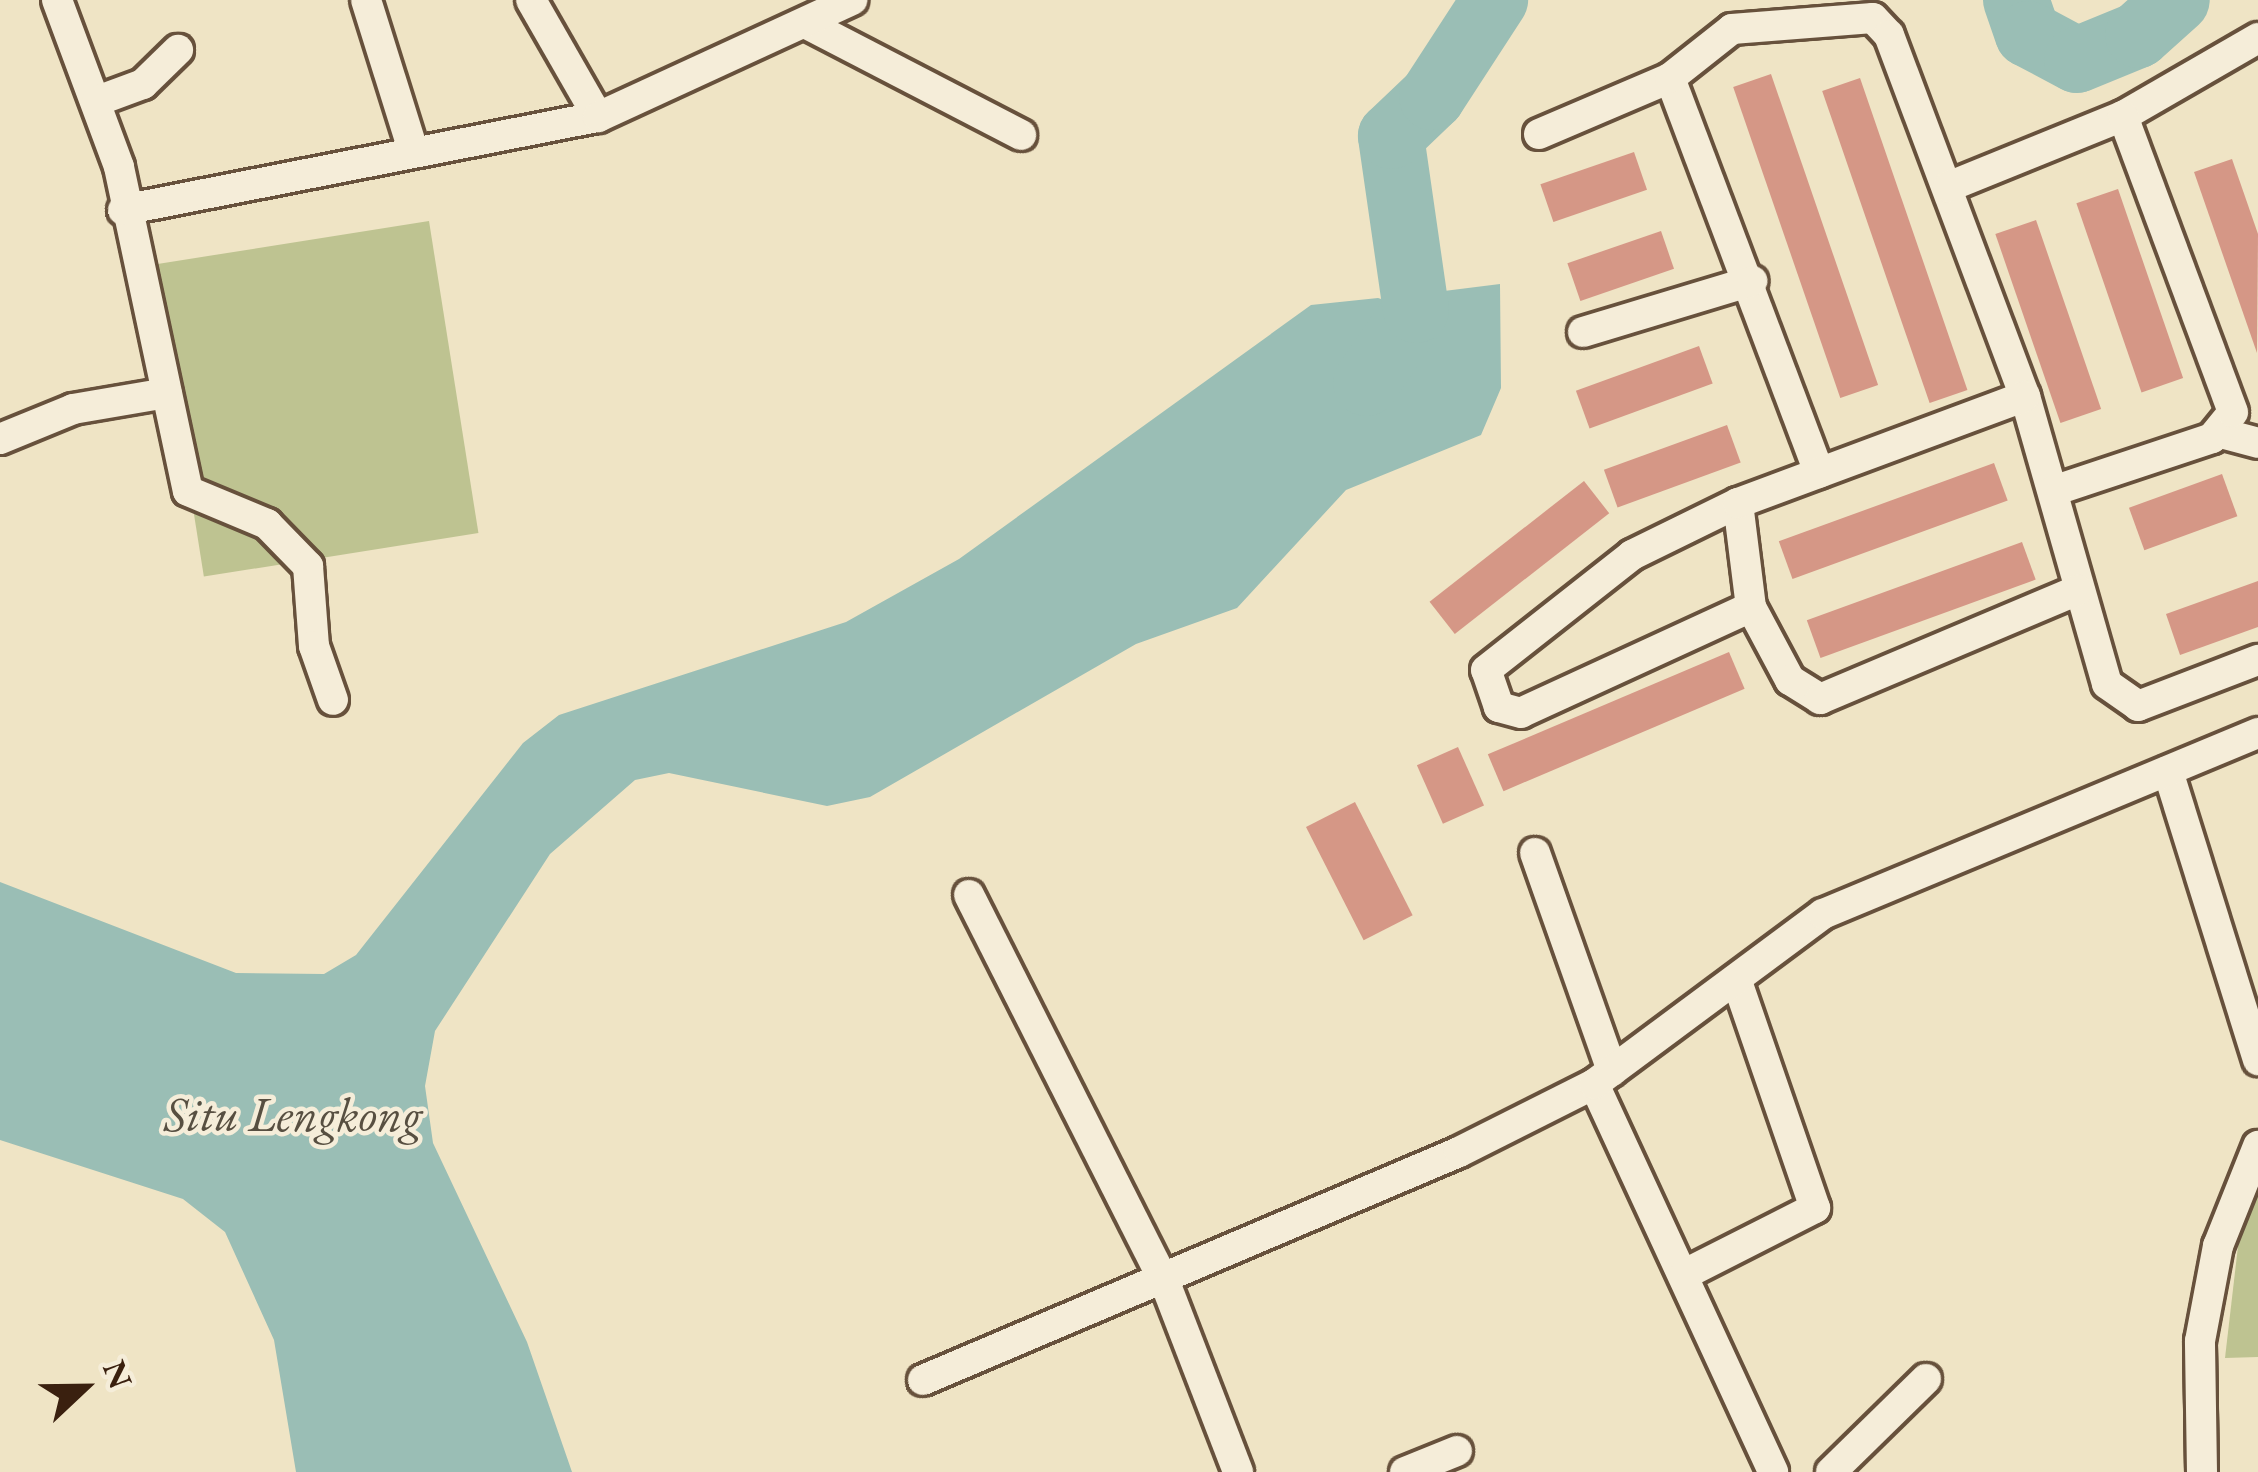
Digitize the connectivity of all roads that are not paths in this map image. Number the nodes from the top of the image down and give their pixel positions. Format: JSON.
{"nodes":[{"id":1,"x":57,"y":0,"type":"edge"},
{"id":2,"x":365,"y":0,"type":"edge"},
{"id":3,"x":531,"y":0,"type":"edge"},
{"id":4,"x":852,"y":0,"type":"edge"},
{"id":5,"x":809,"y":25,"type":"junction"},
{"id":6,"x":2258,"y":38,"type":"edge"},
{"id":7,"x":178,"y":50,"type":"dead end"},
{"id":8,"x":1670,"y":78,"type":"junction"},
{"id":9,"x":97,"y":101,"type":"junction"},
{"id":10,"x":2122,"y":116,"type":"junction"},
{"id":11,"x":598,"y":117,"type":"junction"},
{"id":12,"x":1539,"y":134,"type":"dead end"},
{"id":13,"x":1021,"y":135,"type":"dead end"},
{"id":14,"x":412,"y":147,"type":"junction"},
{"id":15,"x":1948,"y":187,"type":"junction"},
{"id":16,"x":123,"y":209,"type":"junction"},
{"id":17,"x":1751,"y":280,"type":"junction"},
{"id":18,"x":1583,"y":332,"type":"dead end"},
{"id":19,"x":166,"y":393,"type":"junction"},
{"id":20,"x":2025,"y":396,"type":"junction"},
{"id":21,"x":2222,"y":433,"type":"junction"},
{"id":22,"x":0,"y":439,"type":"edge"},
{"id":23,"x":2258,"y":443,"type":"edge"},
{"id":24,"x":1819,"y":473,"type":"junction"},
{"id":25,"x":2053,"y":490,"type":"junction"},
{"id":26,"x":1738,"y":503,"type":"junction"},
{"id":27,"x":2078,"y":590,"type":"junction"},
{"id":28,"x":1751,"y":607,"type":"junction"},
{"id":29,"x":2258,"y":660,"type":"edge"},
{"id":30,"x":334,"y":700,"type":"dead end"},
{"id":31,"x":2258,"y":733,"type":"edge"},
{"id":32,"x":2168,"y":771,"type":"junction"},
{"id":33,"x":1535,"y":853,"type":"dead end"},
{"id":34,"x":969,"y":895,"type":"dead end"},
{"id":35,"x":1736,"y":979,"type":"junction"},
{"id":36,"x":2258,"y":1060,"type":"edge"},
{"id":37,"x":1603,"y":1077,"type":"junction"},
{"id":38,"x":2258,"y":1146,"type":"edge"},
{"id":39,"x":1684,"y":1274,"type":"junction"},
{"id":40,"x":1166,"y":1286,"type":"junction"},
{"id":41,"x":1926,"y":1379,"type":"dead end"},
{"id":42,"x":923,"y":1380,"type":"dead end"},
{"id":43,"x":1456,"y":1451,"type":"dead end"},
{"id":44,"x":1226,"y":1466,"type":"edge"},
{"id":45,"x":1405,"y":1472,"type":"edge"},
{"id":46,"x":1773,"y":1472,"type":"edge"},
{"id":47,"x":1831,"y":1472,"type":"edge"},
{"id":48,"x":2201,"y":1472,"type":"edge"}],
"edges":[{"from":1,"to":9,"type":"street"},
{"from":2,"to":14,"type":"street"},
{"from":3,"to":11,"type":"street"},
{"from":4,"to":5,"type":"street"},
{"from":5,"to":11,"type":"street"},
{"from":5,"to":13,"type":"street"},
{"from":6,"to":10,"type":"street"},
{"from":7,"to":9,"type":"street"},
{"from":8,"to":12,"type":"street"},
{"from":8,"to":15,"type":"street"},
{"from":8,"to":17,"type":"street"},
{"from":9,"to":16,"type":"street"},
{"from":10,"to":15,"type":"street"},
{"from":10,"to":21,"type":"street"},
{"from":11,"to":14,"type":"street"},
{"from":14,"to":16,"type":"street"},
{"from":15,"to":20,"type":"street"},
{"from":16,"to":19,"type":"street"},
{"from":17,"to":18,"type":"street"},
{"from":17,"to":24,"type":"street"},
{"from":19,"to":22,"type":"street"},
{"from":19,"to":30,"type":"street"},
{"from":20,"to":24,"type":"street"},
{"from":20,"to":25,"type":"street"},
{"from":21,"to":23,"type":"street"},
{"from":21,"to":25,"type":"street"},
{"from":24,"to":26,"type":"street"},
{"from":25,"to":27,"type":"street"},
{"from":26,"to":28,"type":"street"},
{"from":26,"to":28,"type":"street"},
{"from":27,"to":28,"type":"street"},
{"from":27,"to":29,"type":"street"},
{"from":31,"to":32,"type":"street"},
{"from":32,"to":35,"type":"street"},
{"from":32,"to":36,"type":"street"},
{"from":33,"to":37,"type":"street"},
{"from":34,"to":40,"type":"street"},
{"from":35,"to":37,"type":"street"},
{"from":35,"to":39,"type":"street"},
{"from":37,"to":39,"type":"street"},
{"from":37,"to":40,"type":"street"},
{"from":38,"to":48,"type":"street"},
{"from":39,"to":46,"type":"street"},
{"from":40,"to":42,"type":"street"},
{"from":40,"to":44,"type":"street"},
{"from":41,"to":47,"type":"street"},
{"from":43,"to":45,"type":"street"}]}
